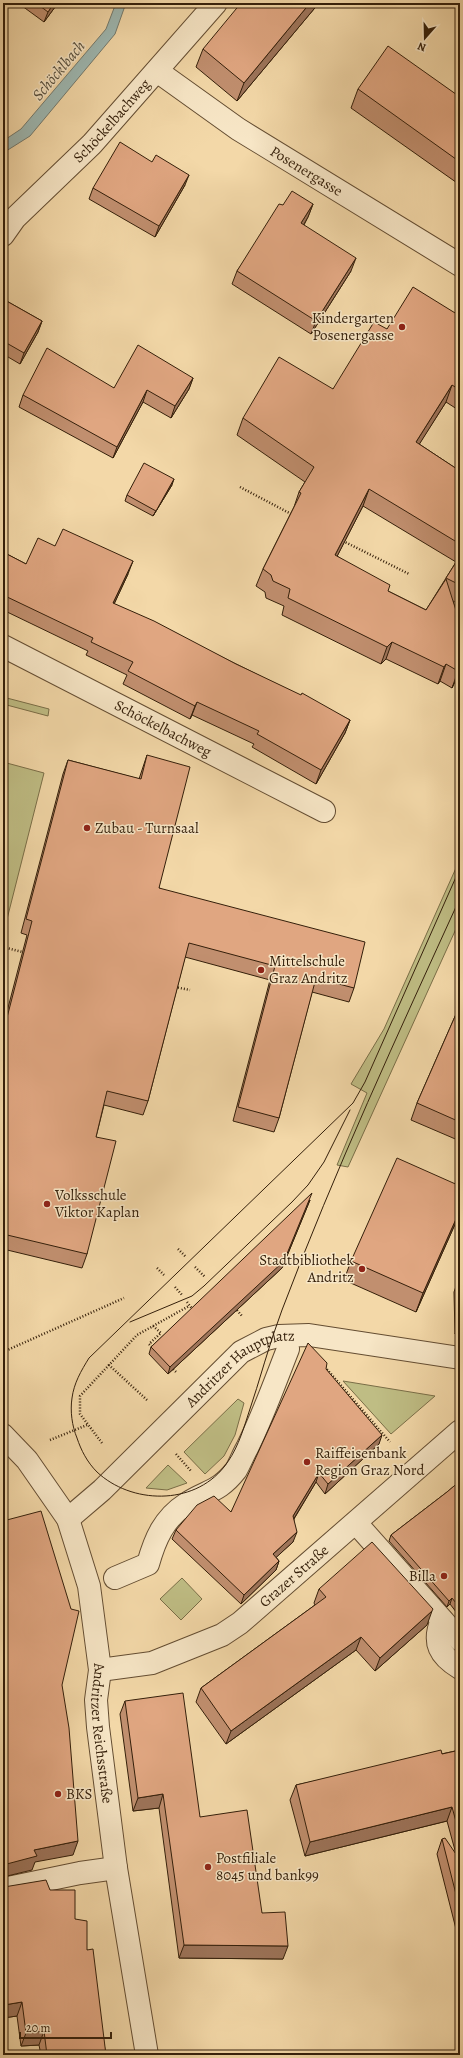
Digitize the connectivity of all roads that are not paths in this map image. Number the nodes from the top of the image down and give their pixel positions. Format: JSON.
{"nodes":[{"id":1,"x":216,"y":3,"type":"edge"},
{"id":2,"x":157,"y":71,"type":"junction"},
{"id":3,"x":3,"y":235,"type":"edge"},
{"id":4,"x":460,"y":265,"type":"edge"},
{"id":5,"x":3,"y":646,"type":"edge"},
{"id":6,"x":324,"y":811,"type":"dead end"},
{"id":7,"x":284,"y":1348,"type":"junction"},
{"id":8,"x":460,"y":1358,"type":"edge"},
{"id":9,"x":460,"y":1431,"type":"edge"},
{"id":10,"x":3,"y":1436,"type":"edge"},
{"id":11,"x":68,"y":1519,"type":"junction"},
{"id":12,"x":356,"y":1523,"type":"junction"},
{"id":13,"x":115,"y":1578,"type":"dead end"},
{"id":14,"x":442,"y":1620,"type":"junction"},
{"id":15,"x":460,"y":1640,"type":"edge"},
{"id":16,"x":460,"y":1668,"type":"edge"},
{"id":17,"x":100,"y":1670,"type":"junction"},
{"id":18,"x":116,"y":1868,"type":"junction"},
{"id":19,"x":3,"y":1889,"type":"edge"},
{"id":20,"x":147,"y":2055,"type":"edge"}],
"edges":[{"from":1,"to":2,"type":"street","name":"Schöckelbachweg"},
{"from":2,"to":3,"type":"street","name":"Schöckelbachweg"},
{"from":2,"to":4,"type":"street","name":"Posenergasse"},
{"from":5,"to":6,"type":"street","name":"Schöckelbachweg"},
{"from":7,"to":8,"type":"street","name":"Andritzer Hauptplatz"},
{"from":7,"to":11,"type":"street","name":"Andritzer Hauptplatz"},
{"from":7,"to":13,"type":"street","name":"Andritzer Hauptplatz"},
{"from":9,"to":12,"type":"street","name":"Grazer Straße"},
{"from":10,"to":11,"type":"street","name":"Andritzer Reichsstraße"},
{"from":11,"to":17,"type":"street","name":"Andritzer Reichsstraße"},
{"from":12,"to":14,"type":"street"},
{"from":12,"to":17,"type":"street","name":"Grazer Straße"},
{"from":14,"to":15,"type":"street"},
{"from":14,"to":16,"type":"street"},
{"from":17,"to":18,"type":"street","name":"Andritzer Reichsstraße"},
{"from":18,"to":19,"type":"street"},
{"from":18,"to":20,"type":"street","name":"Andritzer Reichsstraße"}]}
